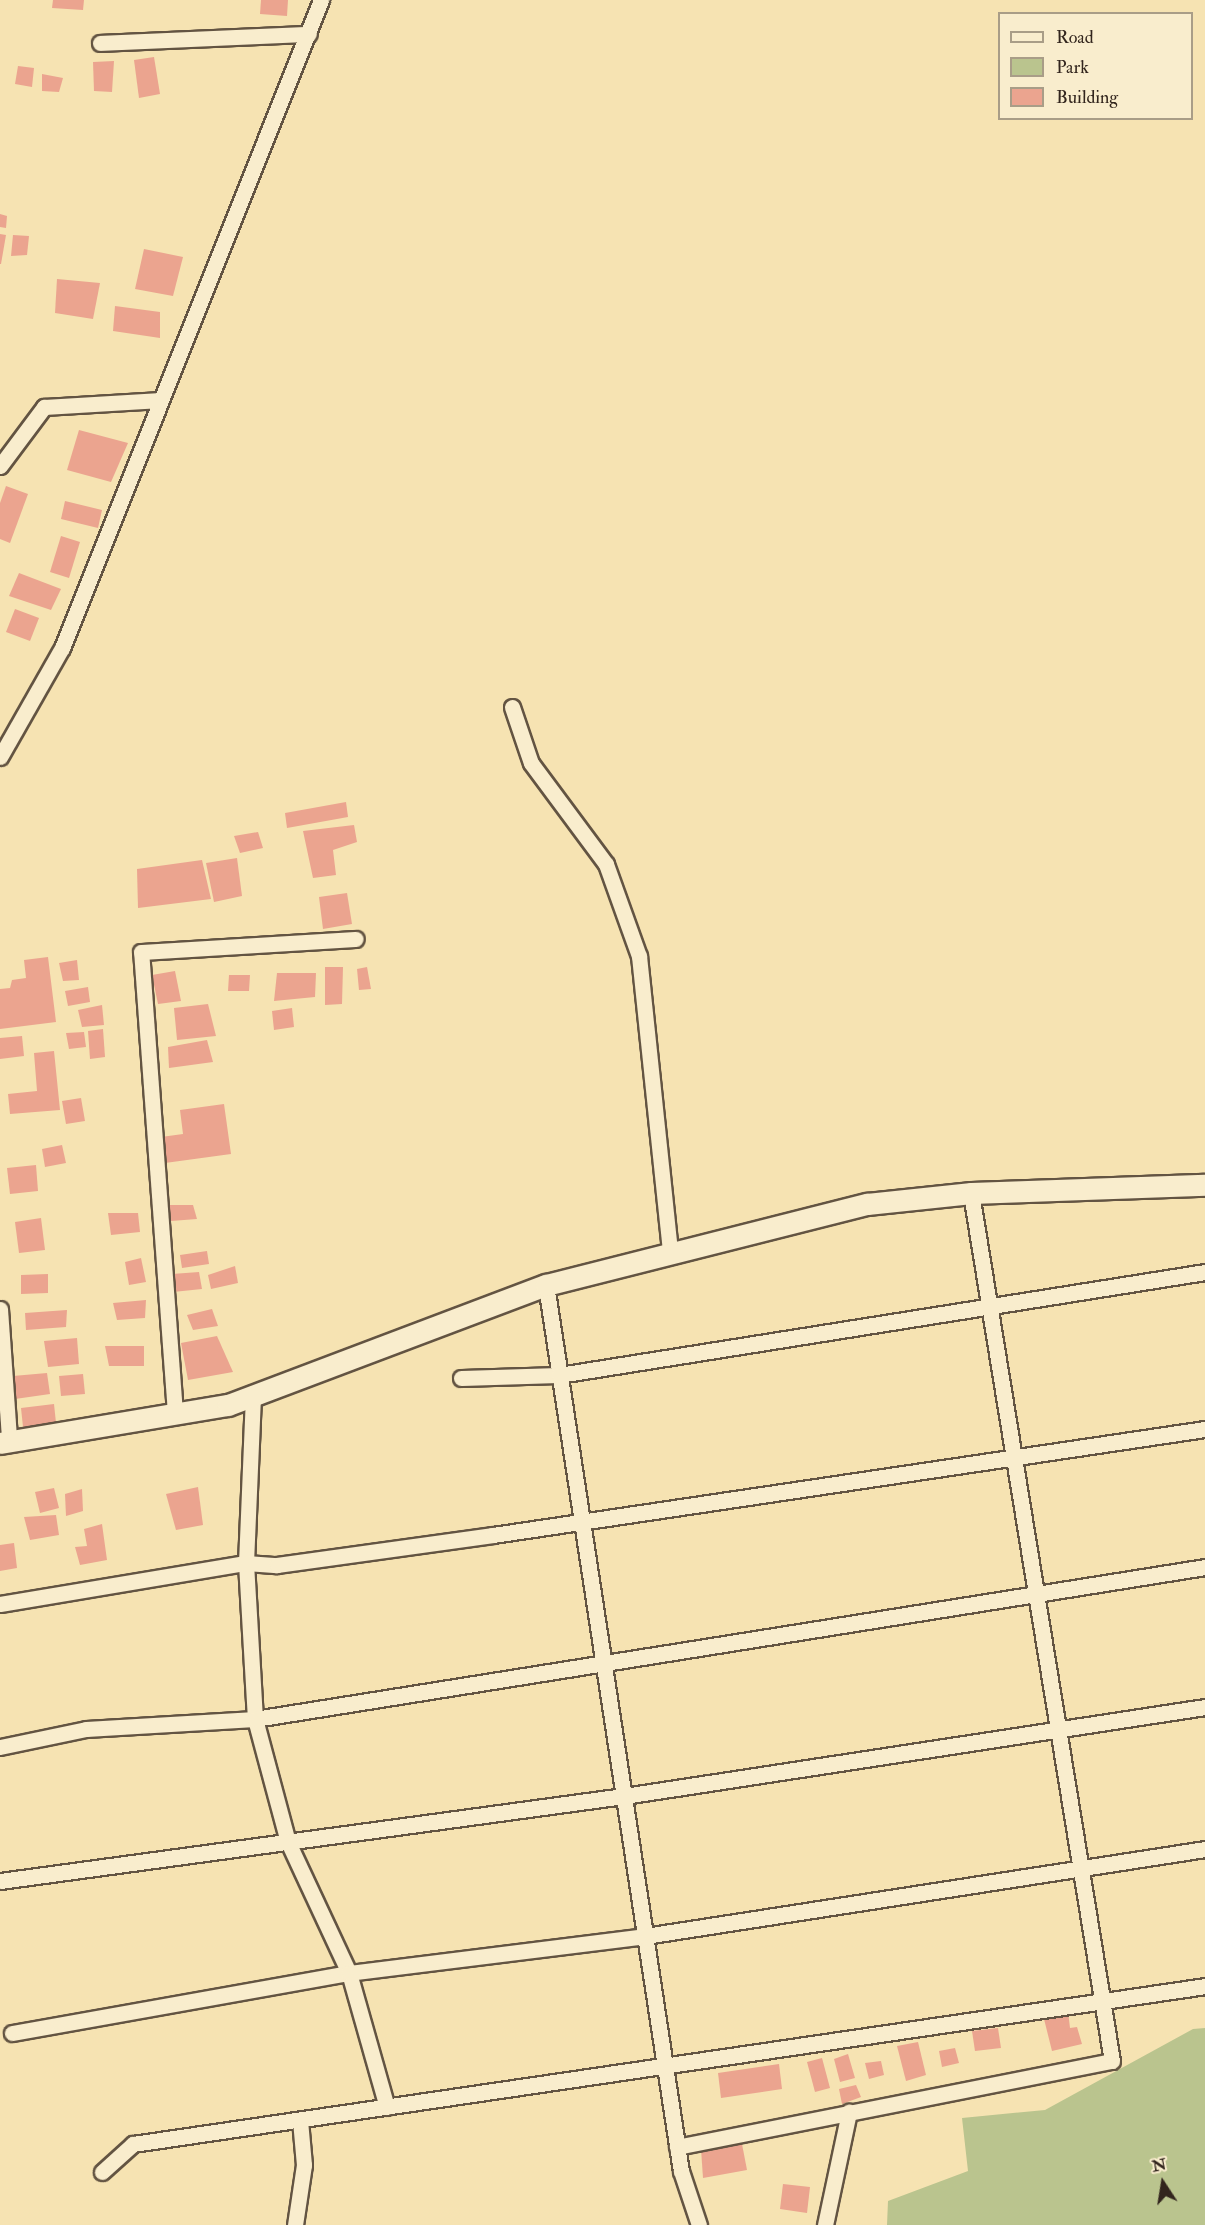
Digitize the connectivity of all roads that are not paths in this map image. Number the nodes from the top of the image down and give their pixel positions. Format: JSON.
{"nodes":[{"id":1,"x":321,"y":0,"type":"edge"},
{"id":2,"x":309,"y":34,"type":"junction"},
{"id":3,"x":100,"y":43,"type":"dead end"},
{"id":4,"x":161,"y":400,"type":"junction"},
{"id":5,"x":0,"y":466,"type":"edge"},
{"id":6,"x":512,"y":707,"type":"dead end"},
{"id":7,"x":0,"y":757,"type":"edge"},
{"id":8,"x":356,"y":939,"type":"dead end"},
{"id":9,"x":1205,"y":1185,"type":"edge"},
{"id":10,"x":971,"y":1193,"type":"junction"},
{"id":11,"x":670,"y":1253,"type":"junction"},
{"id":12,"x":1205,"y":1272,"type":"edge"},
{"id":13,"x":546,"y":1285,"type":"junction"},
{"id":14,"x":989,"y":1304,"type":"junction"},
{"id":15,"x":0,"y":1309,"type":"edge"},
{"id":16,"x":559,"y":1375,"type":"junction"},
{"id":17,"x":461,"y":1378,"type":"dead end"},
{"id":18,"x":253,"y":1396,"type":"junction"},
{"id":19,"x":175,"y":1413,"type":"junction"},
{"id":20,"x":1205,"y":1428,"type":"edge"},
{"id":21,"x":5,"y":1441,"type":"edge"},
{"id":22,"x":1014,"y":1458,"type":"junction"},
{"id":23,"x":581,"y":1518,"type":"junction"},
{"id":24,"x":246,"y":1563,"type":"junction"},
{"id":25,"x":1205,"y":1567,"type":"edge"},
{"id":26,"x":1036,"y":1593,"type":"junction"},
{"id":27,"x":0,"y":1604,"type":"edge"},
{"id":28,"x":603,"y":1662,"type":"junction"},
{"id":29,"x":1205,"y":1707,"type":"edge"},
{"id":30,"x":255,"y":1719,"type":"junction"},
{"id":31,"x":1058,"y":1729,"type":"junction"},
{"id":32,"x":0,"y":1747,"type":"edge"},
{"id":33,"x":624,"y":1796,"type":"junction"},
{"id":34,"x":288,"y":1842,"type":"junction"},
{"id":35,"x":1205,"y":1849,"type":"edge"},
{"id":36,"x":1080,"y":1866,"type":"junction"},
{"id":37,"x":0,"y":1881,"type":"edge"},
{"id":38,"x":645,"y":1936,"type":"junction"},
{"id":39,"x":349,"y":1973,"type":"junction"},
{"id":40,"x":1205,"y":1986,"type":"edge"},
{"id":41,"x":1101,"y":1999,"type":"junction"},
{"id":42,"x":12,"y":2033,"type":"dead end"},
{"id":43,"x":665,"y":2067,"type":"junction"},
{"id":44,"x":387,"y":2108,"type":"junction"},
{"id":45,"x":849,"y":2112,"type":"junction"},
{"id":46,"x":300,"y":2120,"type":"junction"},
{"id":47,"x":677,"y":2146,"type":"junction"},
{"id":48,"x":102,"y":2172,"type":"dead end"},
{"id":49,"x":295,"y":2225,"type":"edge"},
{"id":50,"x":699,"y":2225,"type":"edge"},
{"id":51,"x":825,"y":2225,"type":"edge"}],
"edges":[{"from":1,"to":2,"type":"street"},
{"from":2,"to":3,"type":"street"},
{"from":2,"to":4,"type":"street"},
{"from":4,"to":5,"type":"street"},
{"from":4,"to":7,"type":"street"},
{"from":6,"to":11,"type":"street"},
{"from":8,"to":19,"type":"street"},
{"from":9,"to":10,"type":"street"},
{"from":10,"to":11,"type":"street"},
{"from":10,"to":14,"type":"street"},
{"from":11,"to":13,"type":"street"},
{"from":12,"to":14,"type":"street"},
{"from":13,"to":16,"type":"street"},
{"from":13,"to":18,"type":"street"},
{"from":14,"to":16,"type":"street"},
{"from":14,"to":22,"type":"street"},
{"from":15,"to":21,"type":"street"},
{"from":16,"to":17,"type":"street"},
{"from":16,"to":23,"type":"street"},
{"from":18,"to":19,"type":"street"},
{"from":18,"to":24,"type":"street"},
{"from":19,"to":21,"type":"street"},
{"from":20,"to":22,"type":"street"},
{"from":22,"to":23,"type":"street"},
{"from":22,"to":26,"type":"street"},
{"from":23,"to":24,"type":"street"},
{"from":23,"to":28,"type":"street"},
{"from":24,"to":27,"type":"street"},
{"from":24,"to":30,"type":"street"},
{"from":25,"to":26,"type":"street"},
{"from":26,"to":28,"type":"street"},
{"from":26,"to":31,"type":"street"},
{"from":28,"to":30,"type":"street"},
{"from":28,"to":33,"type":"street"},
{"from":29,"to":31,"type":"street"},
{"from":30,"to":32,"type":"street"},
{"from":30,"to":34,"type":"street"},
{"from":31,"to":33,"type":"street"},
{"from":31,"to":36,"type":"street"},
{"from":33,"to":34,"type":"street"},
{"from":33,"to":38,"type":"street"},
{"from":34,"to":37,"type":"street"},
{"from":34,"to":39,"type":"street"},
{"from":35,"to":36,"type":"street"},
{"from":36,"to":38,"type":"street"},
{"from":36,"to":41,"type":"street"},
{"from":38,"to":39,"type":"street"},
{"from":38,"to":43,"type":"street"},
{"from":39,"to":42,"type":"street"},
{"from":39,"to":44,"type":"street"},
{"from":40,"to":41,"type":"street"},
{"from":41,"to":43,"type":"street"},
{"from":41,"to":45,"type":"street"},
{"from":43,"to":44,"type":"street"},
{"from":43,"to":47,"type":"street"},
{"from":44,"to":46,"type":"street"},
{"from":45,"to":47,"type":"street"},
{"from":45,"to":51,"type":"street"},
{"from":46,"to":48,"type":"street"},
{"from":46,"to":49,"type":"street"},
{"from":47,"to":50,"type":"street"}]}
